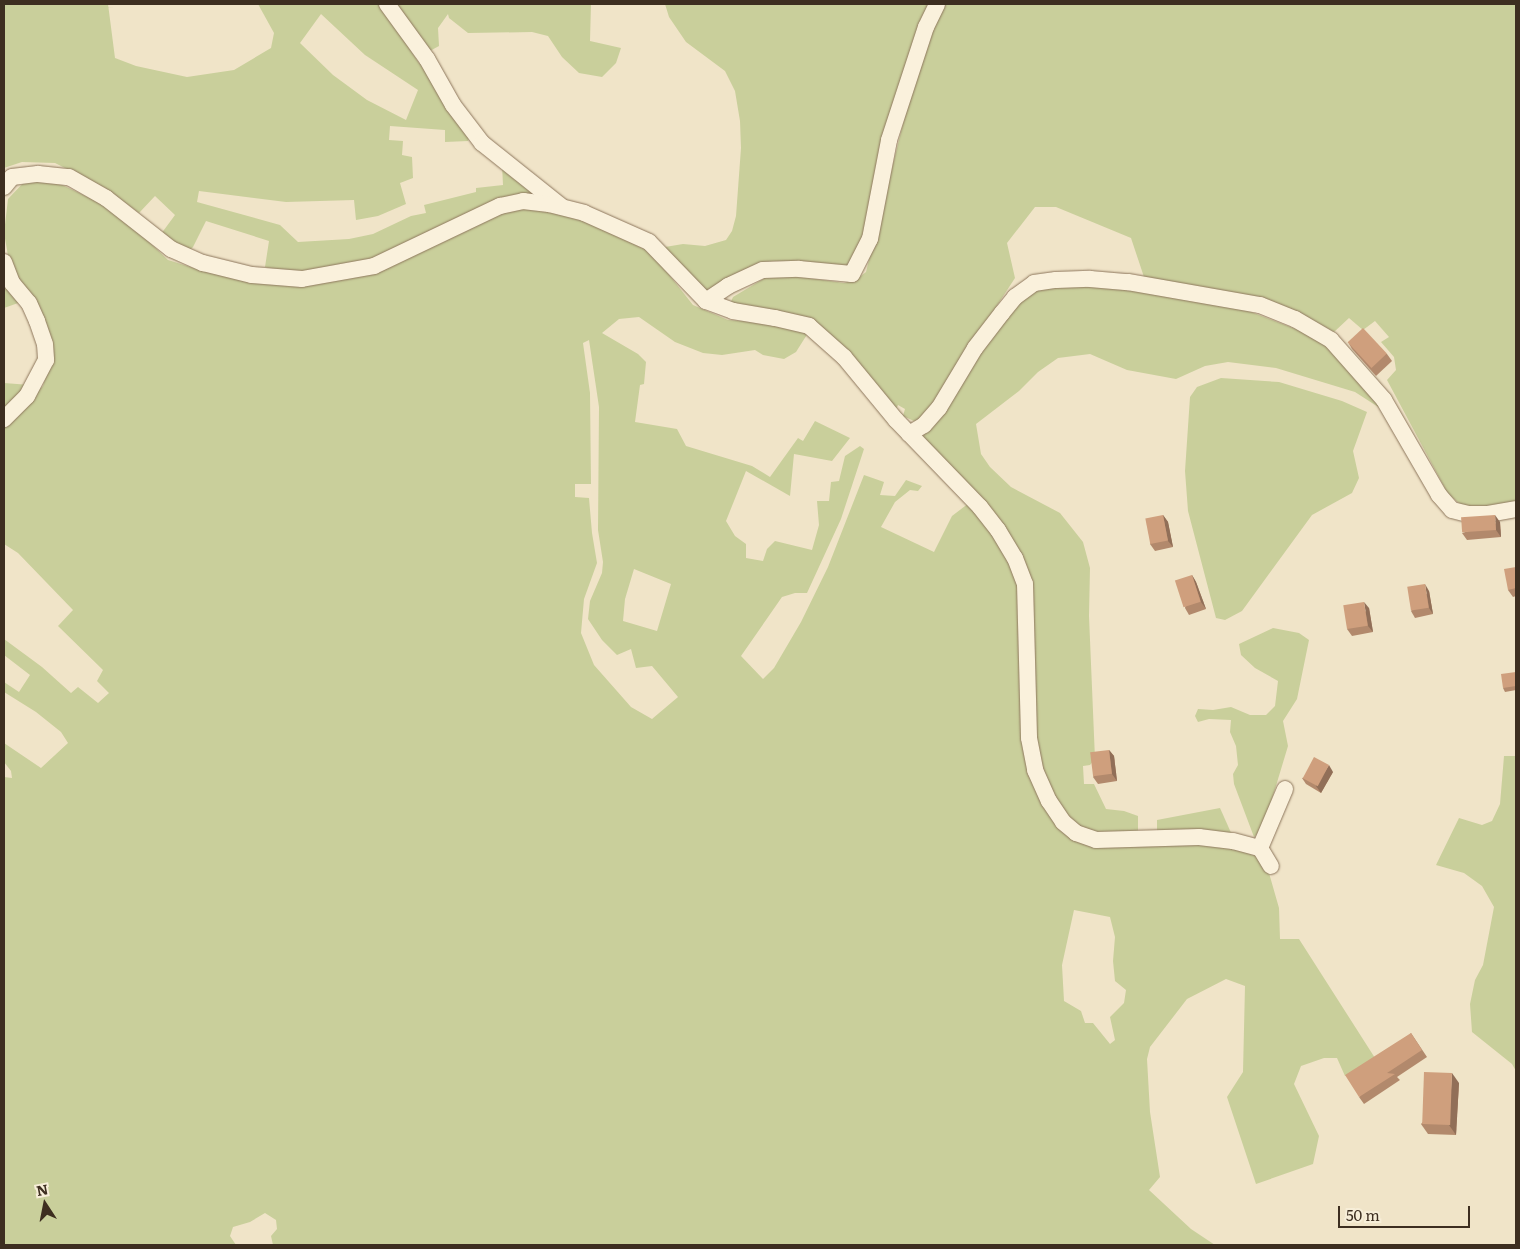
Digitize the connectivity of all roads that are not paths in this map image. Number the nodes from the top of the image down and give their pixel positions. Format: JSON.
{"nodes":[{"id":1,"x":387,"y":4,"type":"edge"},
{"id":2,"x":937,"y":4,"type":"edge"},
{"id":3,"x":4,"y":188,"type":"edge"},
{"id":4,"x":565,"y":208,"type":"junction"},
{"id":5,"x":4,"y":262,"type":"edge"},
{"id":6,"x":706,"y":301,"type":"junction"},
{"id":7,"x":4,"y":419,"type":"edge"},
{"id":8,"x":910,"y":434,"type":"junction"},
{"id":9,"x":1516,"y":509,"type":"edge"},
{"id":10,"x":1285,"y":789,"type":"dead end"},
{"id":11,"x":1260,"y":848,"type":"junction"},
{"id":12,"x":1271,"y":866,"type":"dead end"}],
"edges":[{"from":1,"to":4,"type":"street"},
{"from":2,"to":6,"type":"street"},
{"from":3,"to":4,"type":"street"},
{"from":4,"to":6,"type":"street"},
{"from":5,"to":7,"type":"street"},
{"from":6,"to":8,"type":"street"},
{"from":8,"to":9,"type":"street"},
{"from":8,"to":11,"type":"street"},
{"from":10,"to":11,"type":"street"},
{"from":11,"to":12,"type":"street"}]}
